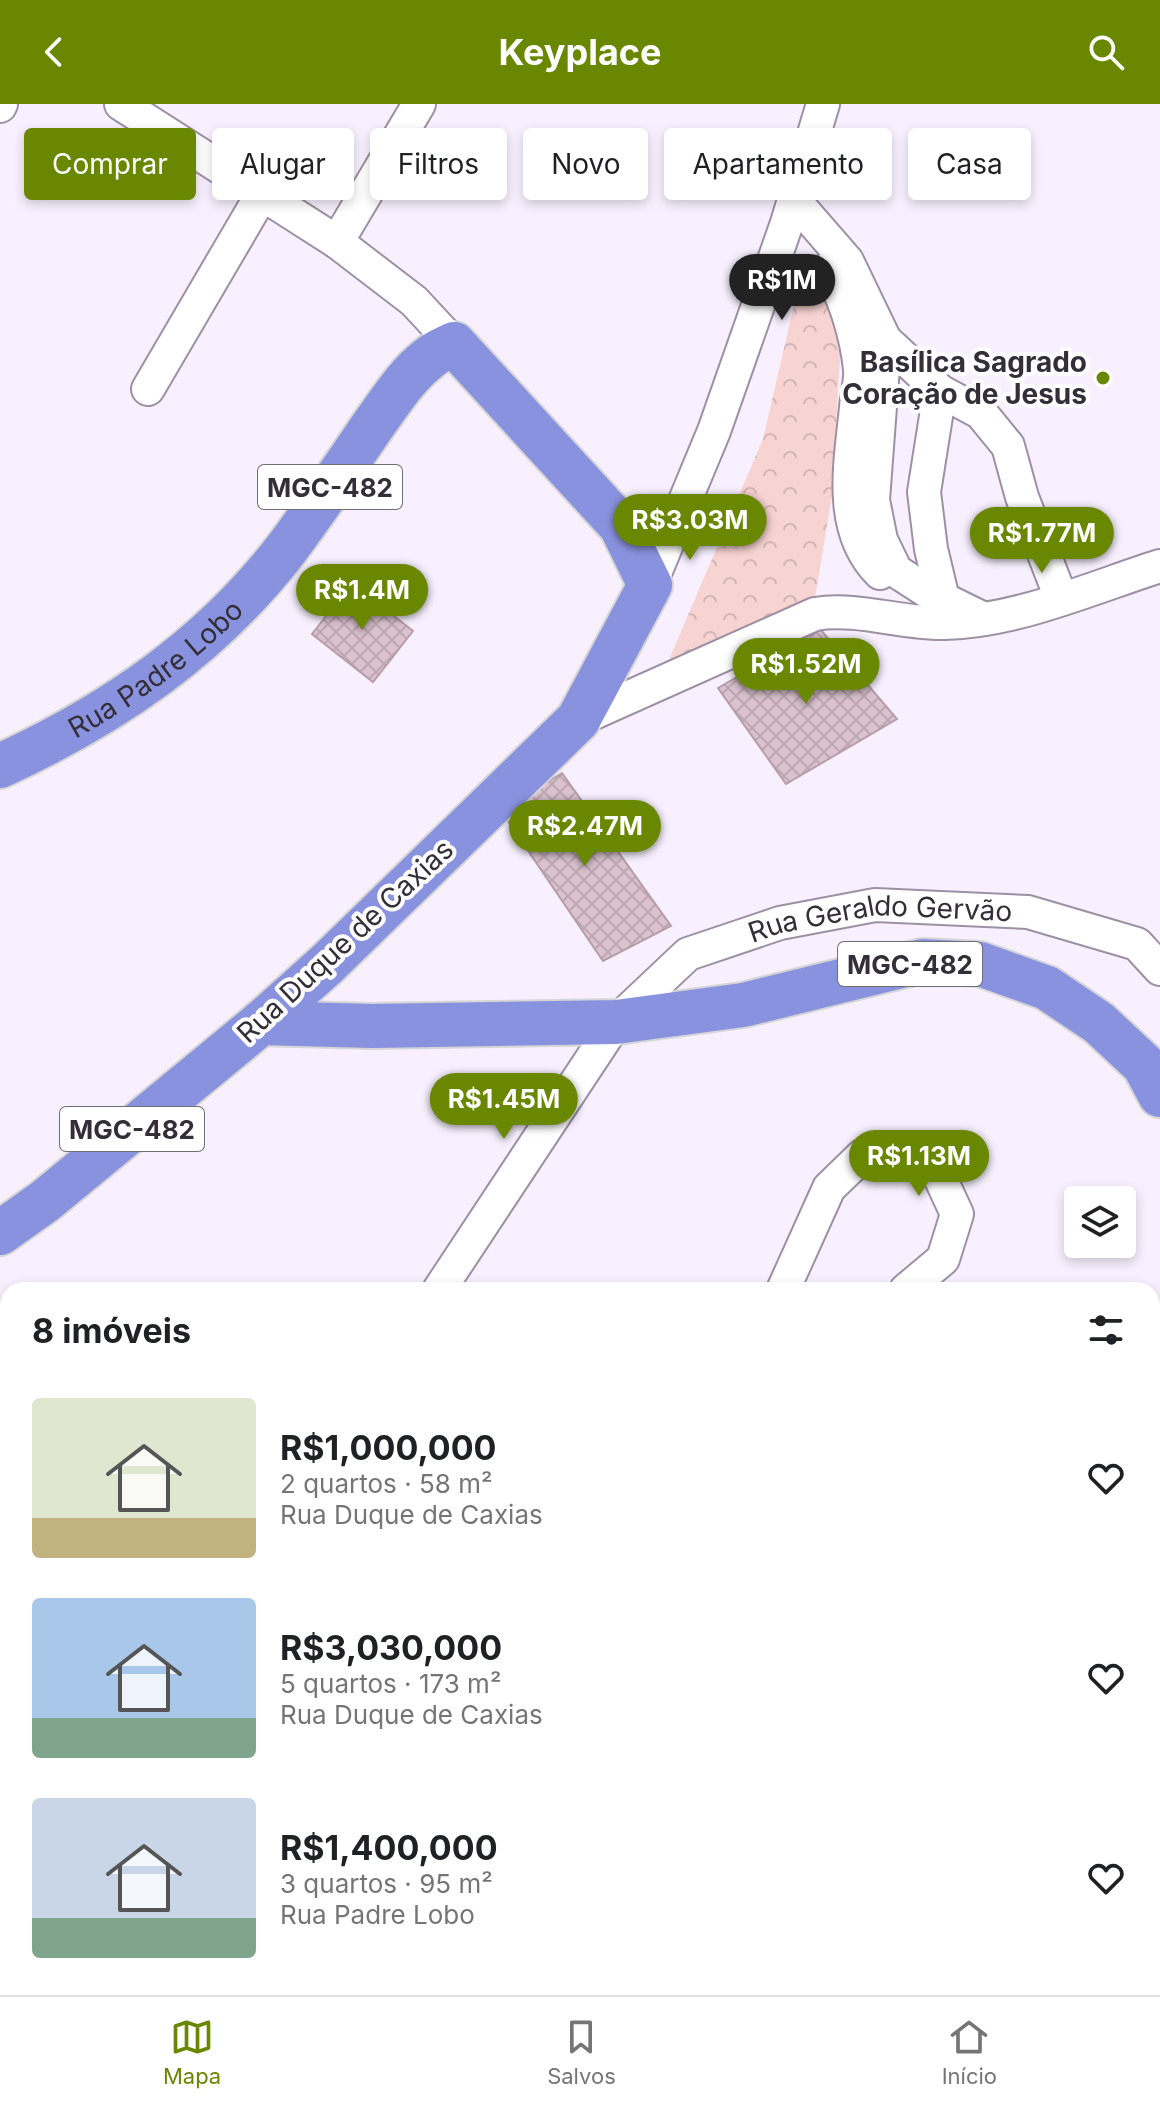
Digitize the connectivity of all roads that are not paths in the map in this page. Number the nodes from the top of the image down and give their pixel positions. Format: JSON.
{"nodes":[{"id":1,"x":121,"y":104,"type":"edge"},
{"id":2,"x":419,"y":104,"type":"edge"},
{"id":3,"x":823,"y":104,"type":"edge"},
{"id":4,"x":212,"y":164,"type":"edge"},
{"id":5,"x":259,"y":200,"type":"edge"},
{"id":6,"x":268,"y":200,"type":"edge"},
{"id":7,"x":790,"y":212,"type":"junction"},
{"id":8,"x":337,"y":242,"type":"junction"},
{"id":9,"x":885,"y":340,"type":"junction"},
{"id":10,"x":454,"y":344,"type":"junction"},
{"id":11,"x":148,"y":389,"type":"dead end"},
{"id":12,"x":940,"y":391,"type":"junction"},
{"id":13,"x":679,"y":517,"type":"junction"},
{"id":14,"x":621,"y":526,"type":"junction"},
{"id":15,"x":1160,"y":566,"type":"edge"},
{"id":16,"x":650,"y":585,"type":"junction"},
{"id":17,"x":1061,"y":598,"type":"junction"},
{"id":18,"x":936,"y":611,"type":"junction"},
{"id":19,"x":578,"y":720,"type":"junction"},
{"id":20,"x":0,"y":766,"type":"edge"},
{"id":21,"x":327,"y":964,"type":"junction"},
{"id":22,"x":1160,"y":969,"type":"edge"},
{"id":23,"x":616,"y":1022,"type":"junction"},
{"id":24,"x":261,"y":1023,"type":"junction"},
{"id":25,"x":372,"y":1026,"type":"junction"},
{"id":26,"x":1160,"y":1095,"type":"edge"},
{"id":27,"x":0,"y":1233,"type":"edge"},
{"id":28,"x":444,"y":1282,"type":"edge"},
{"id":29,"x":787,"y":1282,"type":"edge"},
{"id":30,"x":916,"y":1282,"type":"edge"}],
"edges":[{"from":1,"to":4,"type":"street"},
{"from":2,"to":8,"type":"street"},
{"from":3,"to":7,"type":"street","name":"Rua Duque de Caxias"},
{"from":5,"to":11,"type":"street"},
{"from":6,"to":8,"type":"street"},
{"from":7,"to":9,"type":"street"},
{"from":7,"to":13,"type":"street","name":"Rua Duque de Caxias"},
{"from":7,"to":18,"type":"street"},
{"from":8,"to":10,"type":"street"},
{"from":9,"to":12,"type":"street"},
{"from":9,"to":18,"type":"street"},
{"from":10,"to":14,"type":"highway"},
{"from":10,"to":20,"type":"highway","name":"Rua Padre Lobo","number":"MGC-482"},
{"from":12,"to":17,"type":"street"},
{"from":12,"to":18,"type":"street"},
{"from":13,"to":14,"type":"street"},
{"from":13,"to":16,"type":"street","name":"Rua Duque de Caxias"},
{"from":14,"to":16,"type":"highway"},
{"from":15,"to":17,"type":"street"},
{"from":16,"to":19,"type":"highway","name":"Rua Duque de Caxias","number":"MGC-482"},
{"from":17,"to":18,"type":"street"},
{"from":18,"to":19,"type":"street"},
{"from":19,"to":21,"type":"highway","name":"Rua Duque de Caxias","number":"MGC-482"},
{"from":21,"to":24,"type":"highway","name":"Rua Duque de Caxias","number":"MGC-482"},
{"from":21,"to":25,"type":"highway"},
{"from":22,"to":23,"type":"street","name":"Rua Geraldo Gervão"},
{"from":23,"to":25,"type":"highway","number":"MGC-482"},
{"from":23,"to":26,"type":"highway","number":"MGC-482"},
{"from":23,"to":28,"type":"street","name":"Rua Geraldo Gervão"},
{"from":24,"to":25,"type":"highway","number":"MGC-482"},
{"from":24,"to":27,"type":"highway","name":"Rua Duque de Caxias","number":"MGC-482"},
{"from":29,"to":30,"type":"street"}]}
